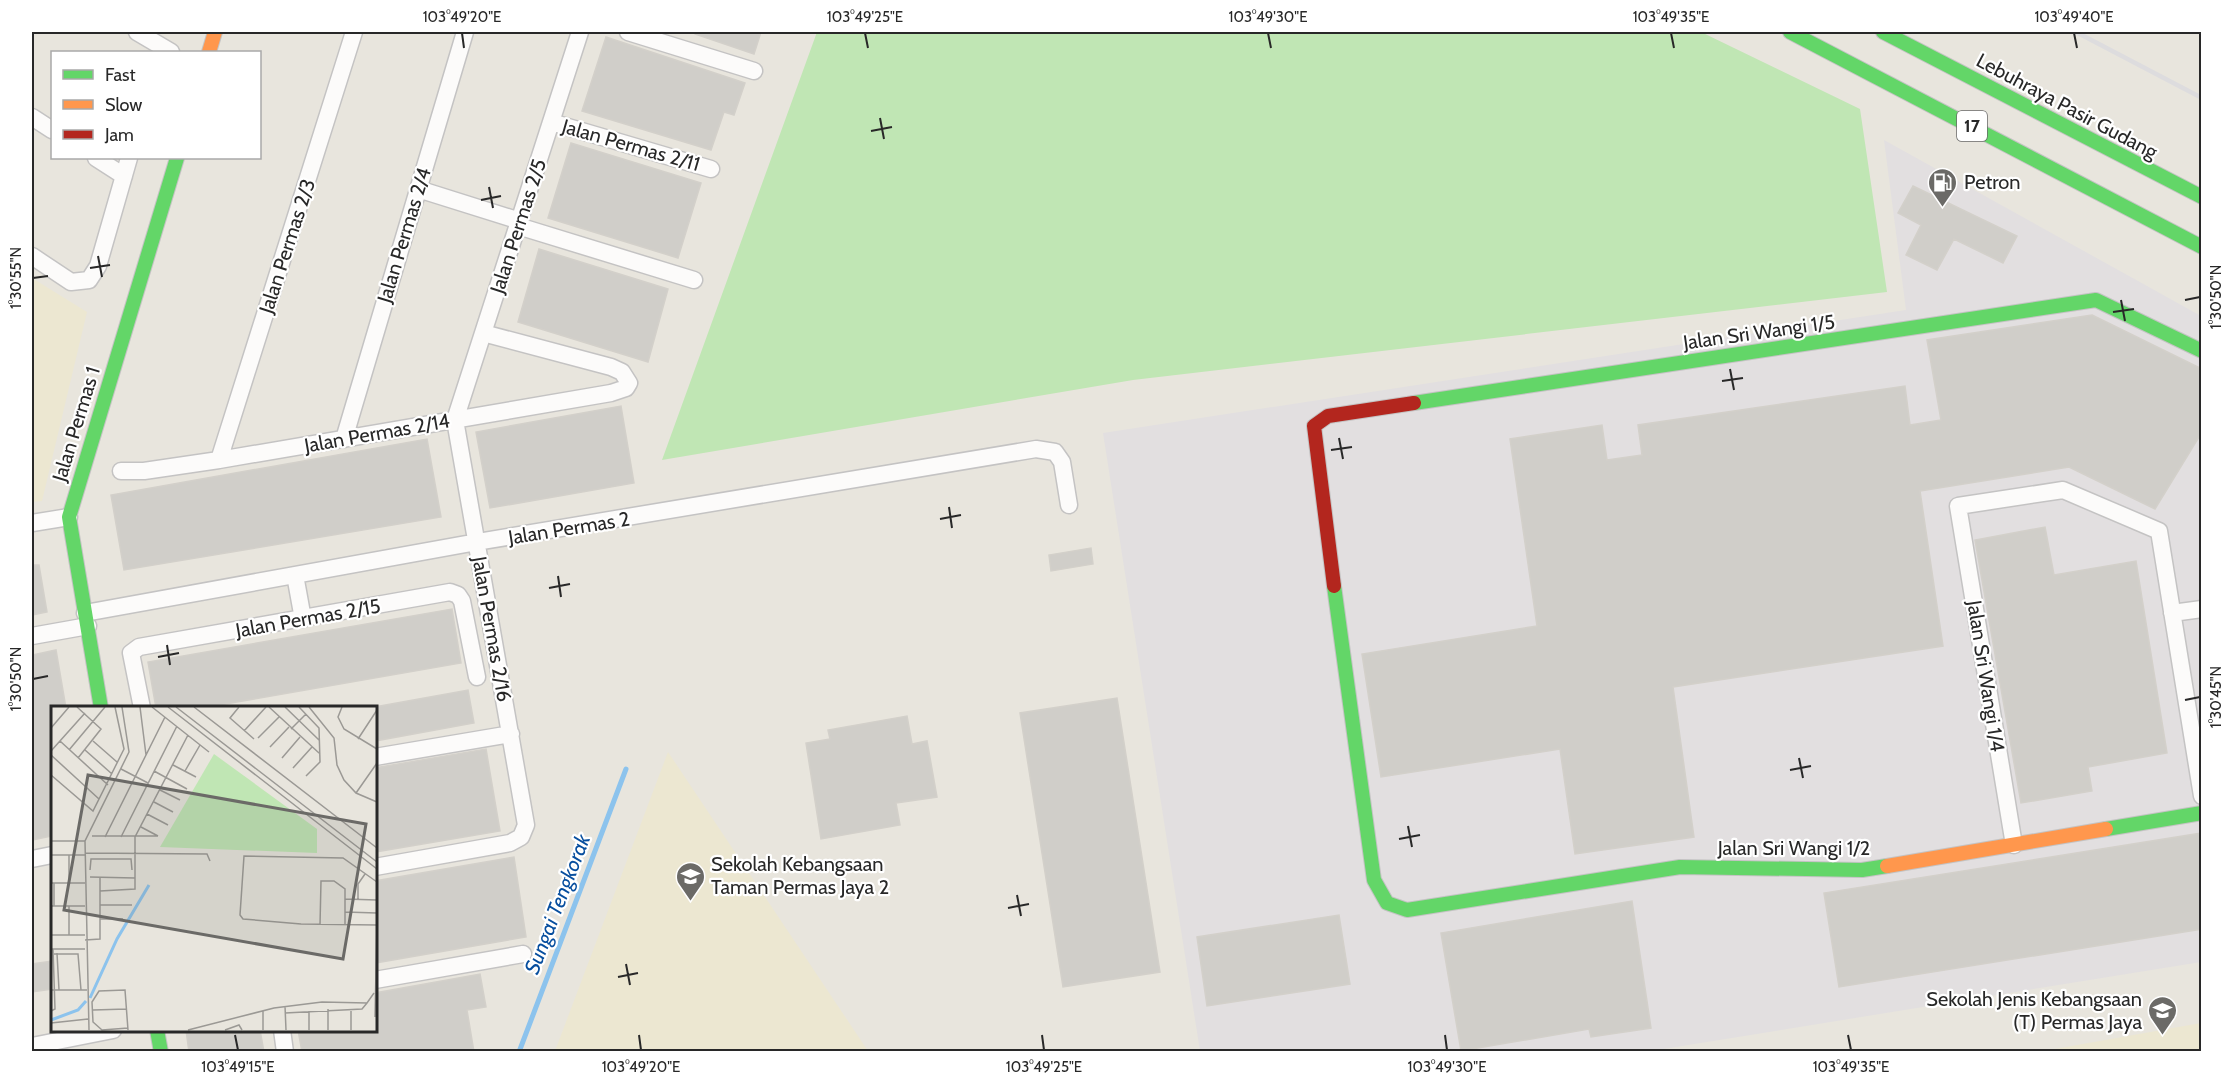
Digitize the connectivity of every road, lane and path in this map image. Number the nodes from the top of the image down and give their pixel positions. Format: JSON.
{"nodes":[{"id":1,"x":137,"y":32,"type":"edge"},
{"id":2,"x":215,"y":32,"type":"edge"},
{"id":3,"x":354,"y":32,"type":"edge"},
{"id":4,"x":465,"y":32,"type":"edge"},
{"id":5,"x":580,"y":32,"type":"edge"},
{"id":6,"x":628,"y":32,"type":"edge"},
{"id":7,"x":1790,"y":32,"type":"edge"},
{"id":8,"x":1883,"y":32,"type":"edge"},
{"id":9,"x":163,"y":46,"type":"edge"},
{"id":10,"x":209,"y":51,"type":"edge"},
{"id":11,"x":754,"y":70,"type":"dead end"},
{"id":12,"x":32,"y":117,"type":"edge"},
{"id":13,"x":551,"y":122,"type":"junction"},
{"id":14,"x":51,"y":129,"type":"edge"},
{"id":15,"x":98,"y":159,"type":"edge"},
{"id":16,"x":129,"y":159,"type":"edge"},
{"id":17,"x":177,"y":159,"type":"edge"},
{"id":18,"x":711,"y":169,"type":"dead end"},
{"id":19,"x":124,"y":176,"type":"junction"},
{"id":20,"x":418,"y":189,"type":"junction"},
{"id":21,"x":2202,"y":197,"type":"edge"},
{"id":22,"x":519,"y":223,"type":"junction"},
{"id":23,"x":2202,"y":247,"type":"edge"},
{"id":24,"x":32,"y":256,"type":"edge"},
{"id":25,"x":694,"y":280,"type":"dead end"},
{"id":26,"x":483,"y":333,"type":"junction"},
{"id":27,"x":2202,"y":351,"type":"edge"},
{"id":28,"x":455,"y":420,"type":"junction"},
{"id":29,"x":344,"y":439,"type":"junction"},
{"id":30,"x":219,"y":460,"type":"junction"},
{"id":31,"x":121,"y":471,"type":"dead end"},
{"id":32,"x":1069,"y":505,"type":"dead end"},
{"id":33,"x":69,"y":517,"type":"junction"},
{"id":34,"x":32,"y":523,"type":"edge"},
{"id":35,"x":477,"y":542,"type":"junction"},
{"id":36,"x":296,"y":575,"type":"junction"},
{"id":37,"x":2202,"y":609,"type":"edge"},
{"id":38,"x":2172,"y":613,"type":"junction"},
{"id":39,"x":86,"y":619,"type":"junction"},
{"id":40,"x":303,"y":620,"type":"junction"},
{"id":41,"x":32,"y":636,"type":"edge"},
{"id":42,"x":477,"y":677,"type":"dead end"},
{"id":43,"x":101,"y":706,"type":"edge"},
{"id":44,"x":142,"y":706,"type":"edge"},
{"id":45,"x":2195,"y":714,"type":"edge"},
{"id":46,"x":511,"y":734,"type":"junction"},
{"id":47,"x":376,"y":757,"type":"edge"},
{"id":48,"x":2202,"y":796,"type":"edge"},
{"id":49,"x":2202,"y":813,"type":"edge"},
{"id":50,"x":2014,"y":845,"type":"junction"},
{"id":51,"x":51,"y":855,"type":"edge"},
{"id":52,"x":32,"y":860,"type":"edge"},
{"id":53,"x":376,"y":867,"type":"edge"},
{"id":54,"x":1387,"y":903,"type":"joint"},
{"id":55,"x":524,"y":954,"type":"dead end"},
{"id":56,"x":376,"y":980,"type":"edge"},
{"id":57,"x":104,"y":1032,"type":"edge"},
{"id":58,"x":157,"y":1032,"type":"edge"},
{"id":59,"x":282,"y":1032,"type":"edge"},
{"id":60,"x":35,"y":1047,"type":"edge"},
{"id":61,"x":161,"y":1052,"type":"edge"},
{"id":62,"x":285,"y":1052,"type":"edge"}],
"edges":[{"from":1,"to":9,"type":"street"},
{"from":2,"to":10,"type":"main road"},
{"from":3,"to":30,"type":"street","name":"Jalan Permas 2/3"},
{"from":4,"to":20,"type":"street","name":"Jalan Permas 2/4"},
{"from":5,"to":13,"type":"street","name":"Jalan Permas 2/5"},
{"from":6,"to":11,"type":"street"},
{"from":7,"to":23,"type":"main road","number":"17"},
{"from":8,"to":21,"type":"main road","name":"Lebuhraya Pasir Gudang","number":"17"},
{"from":12,"to":14,"type":"street"},
{"from":13,"to":18,"type":"street","name":"Jalan Permas 2/11"},
{"from":13,"to":22,"type":"street","name":"Jalan Permas 2/5"},
{"from":15,"to":19,"type":"street"},
{"from":16,"to":19,"type":"street"},
{"from":17,"to":33,"type":"main road","name":"Jalan Permas 1"},
{"from":19,"to":24,"type":"street"},
{"from":20,"to":22,"type":"street"},
{"from":20,"to":29,"type":"street","name":"Jalan Permas 2/4"},
{"from":22,"to":25,"type":"street"},
{"from":22,"to":26,"type":"street","name":"Jalan Permas 2/5"},
{"from":26,"to":28,"type":"street","name":"Jalan Permas 2/5"},
{"from":26,"to":28,"type":"street","name":"Jalan Permas 2/14"},
{"from":27,"to":54,"type":"main road","name":"Jalan Sri Wangi 1/5"},
{"from":28,"to":29,"type":"street","name":"Jalan Permas 2/14"},
{"from":28,"to":35,"type":"street","name":"Jalan Permas 2/16"},
{"from":29,"to":30,"type":"street","name":"Jalan Permas 2/14"},
{"from":30,"to":31,"type":"street","name":"Jalan Permas 2/14"},
{"from":32,"to":35,"type":"street","name":"Jalan Permas 2"},
{"from":33,"to":34,"type":"street"},
{"from":33,"to":39,"type":"main road","name":"Jalan Permas 1"},
{"from":35,"to":36,"type":"street","name":"Jalan Permas 2"},
{"from":35,"to":46,"type":"street","name":"Jalan Permas 2/16"},
{"from":36,"to":39,"type":"street","name":"Jalan Permas 2"},
{"from":36,"to":40,"type":"street"},
{"from":37,"to":38,"type":"street"},
{"from":38,"to":45,"type":"street"},
{"from":38,"to":50,"type":"street","name":"Jalan Sri Wangi 1/4"},
{"from":39,"to":41,"type":"street","name":"Jalan Permas 2"},
{"from":39,"to":43,"type":"main road","name":"Jalan Permas 1"},
{"from":40,"to":42,"type":"street","name":"Jalan Permas 2/15"},
{"from":40,"to":44,"type":"street","name":"Jalan Permas 2/15"},
{"from":45,"to":48,"type":"street"},
{"from":46,"to":47,"type":"street"},
{"from":46,"to":53,"type":"street","name":"Jalan Permas 2/16"},
{"from":49,"to":50,"type":"main road","name":"Jalan Sri Wangi 1/2"},
{"from":50,"to":54,"type":"main road","name":"Jalan Sri Wangi 1/2"},
{"from":51,"to":52,"type":"street"},
{"from":55,"to":56,"type":"street"},
{"from":57,"to":60,"type":"street"},
{"from":58,"to":61,"type":"main road"},
{"from":59,"to":62,"type":"street"}]}
